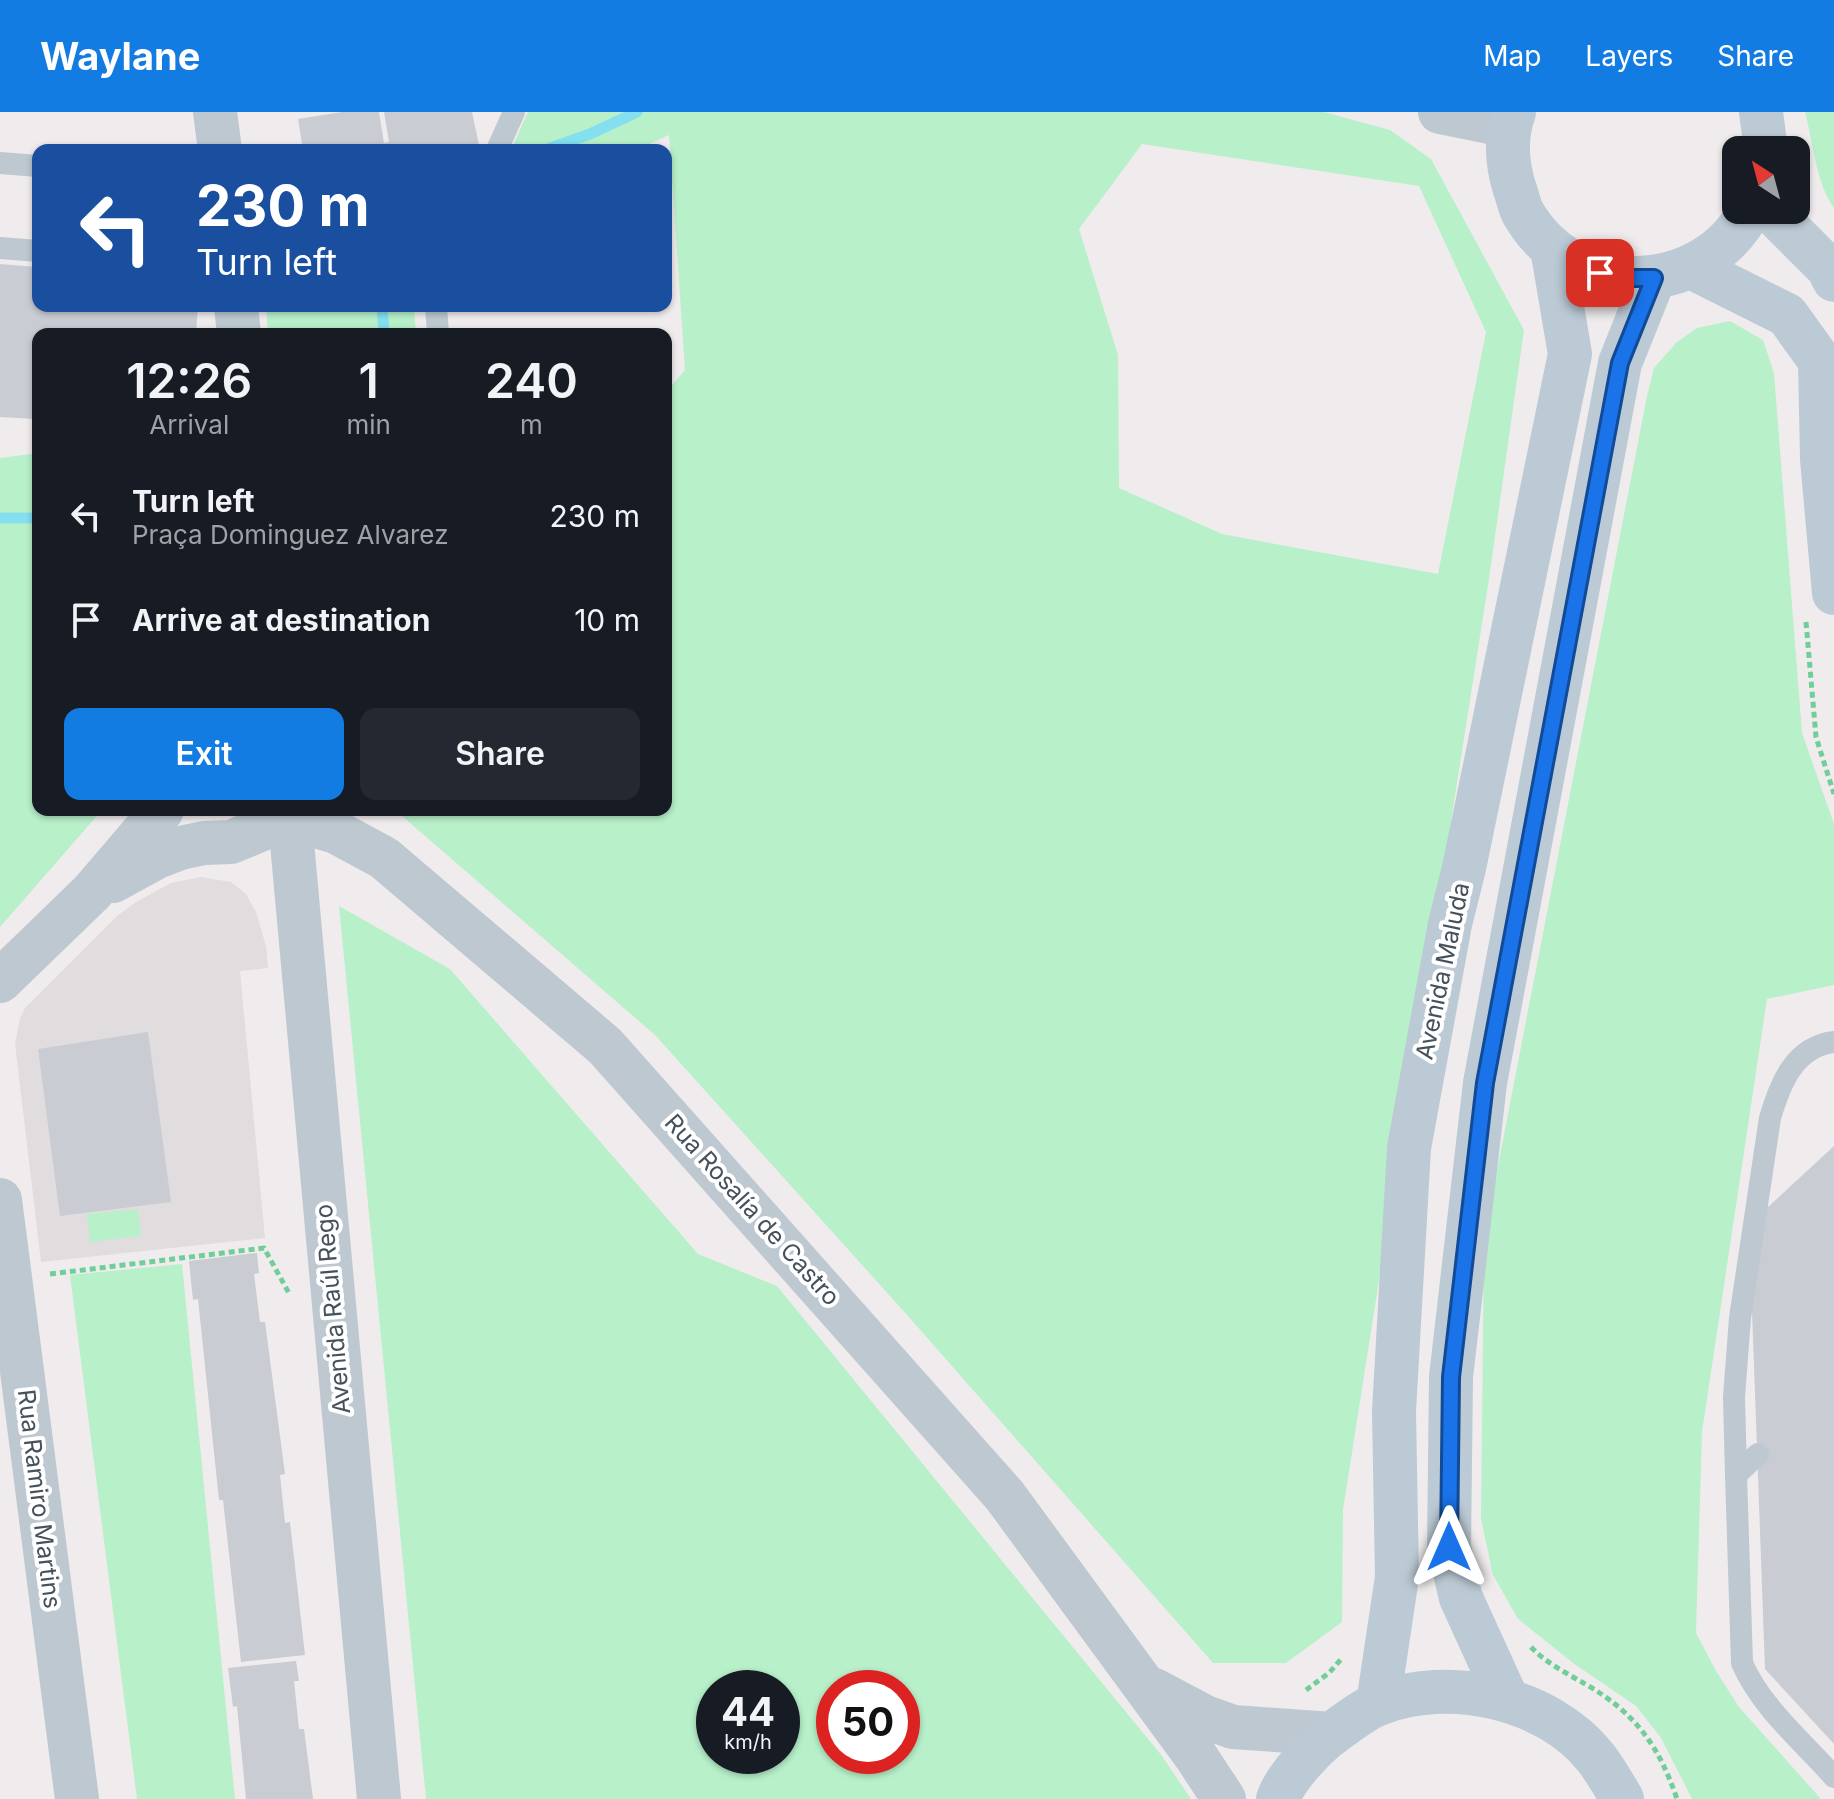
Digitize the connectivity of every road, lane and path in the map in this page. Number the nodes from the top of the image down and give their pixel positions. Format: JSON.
{"nodes":[{"id":1,"x":215,"y":112,"type":"edge"},
{"id":2,"x":514,"y":112,"type":"edge"},
{"id":3,"x":1440,"y":112,"type":"edge"},
{"id":4,"x":1761,"y":112,"type":"edge"},
{"id":5,"x":1512,"y":119,"type":"edge"},
{"id":6,"x":1764,"y":136,"type":"edge"},
{"id":7,"x":219,"y":144,"type":"edge"},
{"id":8,"x":500,"y":144,"type":"edge"},
{"id":9,"x":0,"y":163,"type":"edge"},
{"id":10,"x":32,"y":166,"type":"edge"},
{"id":11,"x":1743,"y":224,"type":"edge"},
{"id":12,"x":1784,"y":224,"type":"edge"},
{"id":13,"x":0,"y":248,"type":"edge"},
{"id":14,"x":1552,"y":248,"type":"junction"},
{"id":15,"x":32,"y":251,"type":"edge"},
{"id":16,"x":1673,"y":272,"type":"junction"},
{"id":17,"x":1834,"y":280,"type":"edge"},
{"id":18,"x":1834,"y":593,"type":"edge"},
{"id":19,"x":157,"y":816,"type":"edge"},
{"id":20,"x":280,"y":816,"type":"edge"},
{"id":21,"x":286,"y":816,"type":"edge"},
{"id":22,"x":294,"y":816,"type":"edge"},
{"id":23,"x":92,"y":892,"type":"junction"},
{"id":24,"x":0,"y":981,"type":"edge"},
{"id":25,"x":1834,"y":1042,"type":"edge"},
{"id":26,"x":0,"y":1200,"type":"edge"},
{"id":27,"x":10,"y":1279,"type":"junction"},
{"id":28,"x":334,"y":1320,"type":"junction"},
{"id":29,"x":1758,"y":1454,"type":"dead end"},
{"id":30,"x":1736,"y":1475,"type":"junction"},
{"id":31,"x":1142,"y":1683,"type":"junction"},
{"id":32,"x":1507,"y":1699,"type":"junction"},
{"id":33,"x":1378,"y":1704,"type":"junction"},
{"id":34,"x":1332,"y":1734,"type":"junction"},
{"id":35,"x":1834,"y":1777,"type":"edge"},
{"id":36,"x":77,"y":1799,"type":"edge"},
{"id":37,"x":379,"y":1799,"type":"edge"},
{"id":38,"x":1224,"y":1799,"type":"edge"},
{"id":39,"x":1278,"y":1799,"type":"edge"},
{"id":40,"x":1622,"y":1799,"type":"edge"}],
"edges":[{"from":1,"to":7,"type":"street"},
{"from":2,"to":8,"type":"lane"},
{"from":3,"to":5,"type":"street"},
{"from":4,"to":6,"type":"main road"},
{"from":5,"to":14,"type":"main road"},
{"from":9,"to":10,"type":"lane"},
{"from":11,"to":16,"type":"main road"},
{"from":12,"to":17,"type":"main road"},
{"from":13,"to":15,"type":"lane"},
{"from":14,"to":16,"type":"main road"},
{"from":14,"to":33,"type":"main road","name":"Avenida Maluda"},
{"from":16,"to":18,"type":"main road"},
{"from":16,"to":32,"type":"main road"},
{"from":19,"to":23,"type":"street"},
{"from":20,"to":23,"type":"street"},
{"from":21,"to":28,"type":"street","name":"Avenida Raúl Rego"},
{"from":22,"to":31,"type":"street","name":"Rua Rosalía de Castro"},
{"from":23,"to":24,"type":"street"},
{"from":25,"to":30,"type":"lane"},
{"from":26,"to":27,"type":"street","name":"Rua Ramiro Martins"},
{"from":27,"to":28,"type":"path"},
{"from":27,"to":36,"type":"street","name":"Rua Ramiro Martins"},
{"from":28,"to":37,"type":"street","name":"Avenida Raúl Rego"},
{"from":29,"to":30,"type":"lane"},
{"from":30,"to":35,"type":"lane"},
{"from":31,"to":34,"type":"street","name":"Rua Rosalía de Castro"},
{"from":31,"to":38,"type":"street","name":"Rua Rosalía de Castro"},
{"from":32,"to":33,"type":"main road"},
{"from":32,"to":40,"type":"main road"},
{"from":33,"to":34,"type":"main road"},
{"from":34,"to":39,"type":"main road"}]}
